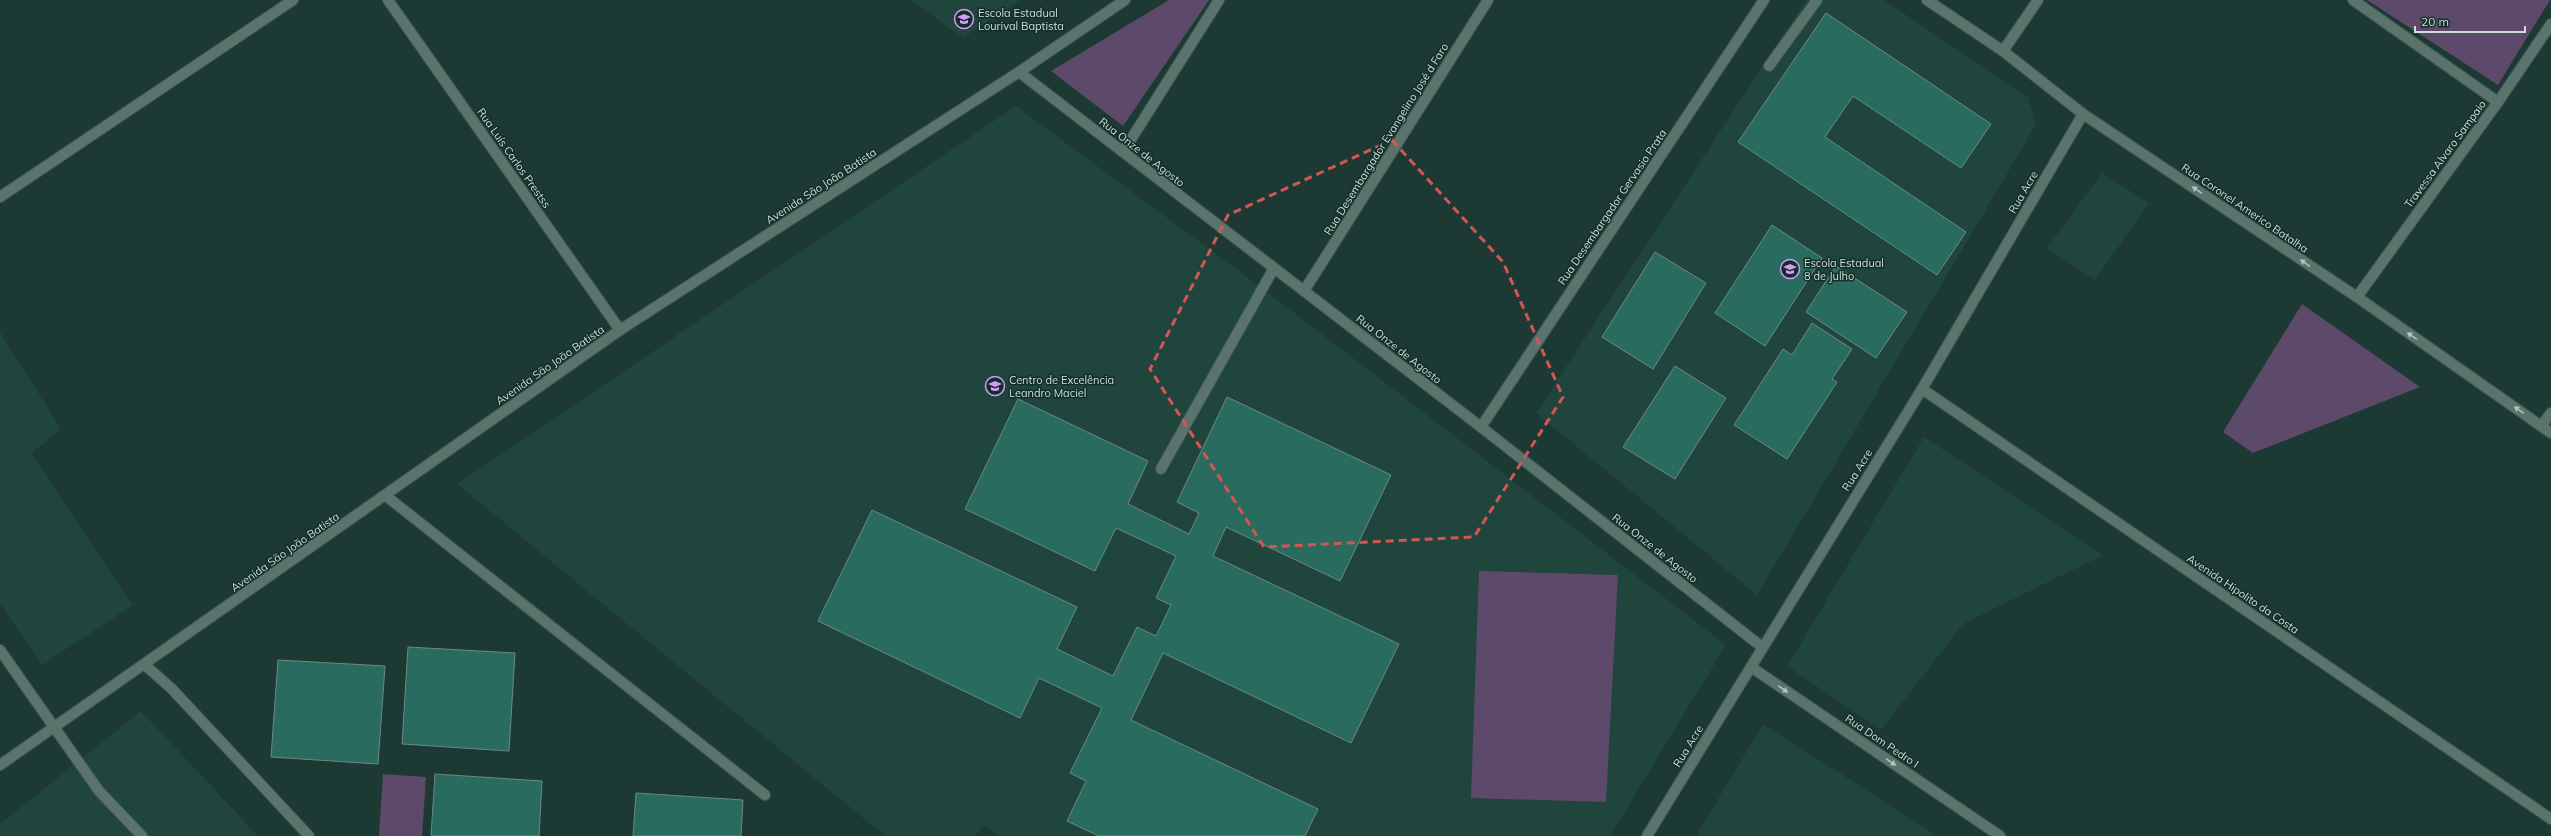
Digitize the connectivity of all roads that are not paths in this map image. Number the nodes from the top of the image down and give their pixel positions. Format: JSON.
{"nodes":[{"id":1,"x":293,"y":0,"type":"edge"},
{"id":2,"x":388,"y":0,"type":"edge"},
{"id":3,"x":1125,"y":0,"type":"edge"},
{"id":4,"x":1219,"y":0,"type":"edge"},
{"id":5,"x":1488,"y":0,"type":"edge"},
{"id":6,"x":1764,"y":0,"type":"edge"},
{"id":7,"x":1817,"y":0,"type":"edge"},
{"id":8,"x":1927,"y":0,"type":"edge"},
{"id":9,"x":2038,"y":0,"type":"edge"},
{"id":10,"x":2353,"y":0,"type":"edge"},
{"id":11,"x":2551,"y":24,"type":"edge"},
{"id":12,"x":2003,"y":51,"type":"junction"},
{"id":13,"x":1770,"y":66,"type":"dead end"},
{"id":14,"x":1019,"y":72,"type":"junction"},
{"id":15,"x":2498,"y":102,"type":"junction"},
{"id":16,"x":2083,"y":114,"type":"junction"},
{"id":17,"x":1123,"y":152,"type":"junction"},
{"id":18,"x":0,"y":197,"type":"edge"},
{"id":19,"x":1274,"y":268,"type":"junction"},
{"id":20,"x":1304,"y":290,"type":"junction"},
{"id":21,"x":2357,"y":297,"type":"junction"},
{"id":22,"x":620,"y":330,"type":"junction"},
{"id":23,"x":1922,"y":389,"type":"junction"},
{"id":24,"x":2551,"y":413,"type":"edge"},
{"id":25,"x":2541,"y":426,"type":"junction"},
{"id":26,"x":1481,"y":427,"type":"junction"},
{"id":27,"x":2551,"y":433,"type":"edge"},
{"id":28,"x":1161,"y":469,"type":"dead end"},
{"id":29,"x":386,"y":496,"type":"junction"},
{"id":30,"x":1762,"y":647,"type":"junction"},
{"id":31,"x":0,"y":650,"type":"edge"},
{"id":32,"x":145,"y":665,"type":"junction"},
{"id":33,"x":1751,"y":667,"type":"junction"},
{"id":34,"x":54,"y":729,"type":"junction"},
{"id":35,"x":0,"y":765,"type":"edge"},
{"id":36,"x":765,"y":795,"type":"dead end"},
{"id":37,"x":2551,"y":819,"type":"edge"},
{"id":38,"x":142,"y":836,"type":"edge"},
{"id":39,"x":309,"y":836,"type":"edge"},
{"id":40,"x":1647,"y":836,"type":"edge"},
{"id":41,"x":2000,"y":836,"type":"edge"}],
"edges":[{"from":1,"to":18,"type":"street"},
{"from":2,"to":22,"type":"street","name":"Rua Luís Carlos Prestss"},
{"from":3,"to":14,"type":"street","name":"Avenida São João Batista"},
{"from":4,"to":17,"type":"street"},
{"from":5,"to":20,"type":"street","name":"Rua Desembargador Evangelino José d Faro"},
{"from":6,"to":26,"type":"street","name":"Rua Desembargador Gervasio Prata"},
{"from":7,"to":13,"type":"street"},
{"from":8,"to":12,"type":"street","name":"Rua Coronel Americo Batalha"},
{"from":9,"to":12,"type":"street"},
{"from":10,"to":15,"type":"street"},
{"from":11,"to":15,"type":"street","name":"Travessa Alvaro Sampaio"},
{"from":12,"to":16,"type":"street","name":"Rua Coronel Americo Batalha"},
{"from":14,"to":17,"type":"street","name":"Rua Onze de Agosto"},
{"from":14,"to":22,"type":"street","name":"Avenida São João Batista"},
{"from":15,"to":21,"type":"street","name":"Travessa Alvaro Sampaio"},
{"from":21,"to":16,"type":"street","name":"Rua Coronel Americo Batalha","one_way":true},
{"from":16,"to":23,"type":"street","name":"Rua Acre"},
{"from":17,"to":19,"type":"street","name":"Rua Onze de Agosto"},
{"from":19,"to":20,"type":"street","name":"Rua Onze de Agosto"},
{"from":19,"to":28,"type":"street"},
{"from":20,"to":26,"type":"street","name":"Rua Onze de Agosto"},
{"from":25,"to":21,"type":"street","name":"Rua Coronel Americo Batalha","one_way":true},
{"from":22,"to":29,"type":"street","name":"Avenida São João Batista"},
{"from":23,"to":30,"type":"street","name":"Rua Acre"},
{"from":23,"to":37,"type":"street","name":"Avenida Hipolito da Costa"},
{"from":24,"to":25,"type":"street"},
{"from":25,"to":27,"type":"street","name":"Rua Coronel Americo Batalha"},
{"from":26,"to":30,"type":"street","name":"Rua Onze de Agosto"},
{"from":29,"to":32,"type":"street","name":"Avenida São João Batista"},
{"from":29,"to":36,"type":"street"},
{"from":30,"to":33,"type":"street","name":"Rua Acre"},
{"from":31,"to":34,"type":"street"},
{"from":32,"to":34,"type":"street","name":"Avenida São João Batista"},
{"from":32,"to":39,"type":"street"},
{"from":33,"to":40,"type":"street","name":"Rua Acre"},
{"from":33,"to":41,"type":"street","name":"Rua Dom Pedro I","one_way":true},
{"from":34,"to":35,"type":"street","name":"Avenida São João Batista"},
{"from":34,"to":38,"type":"street"}]}
